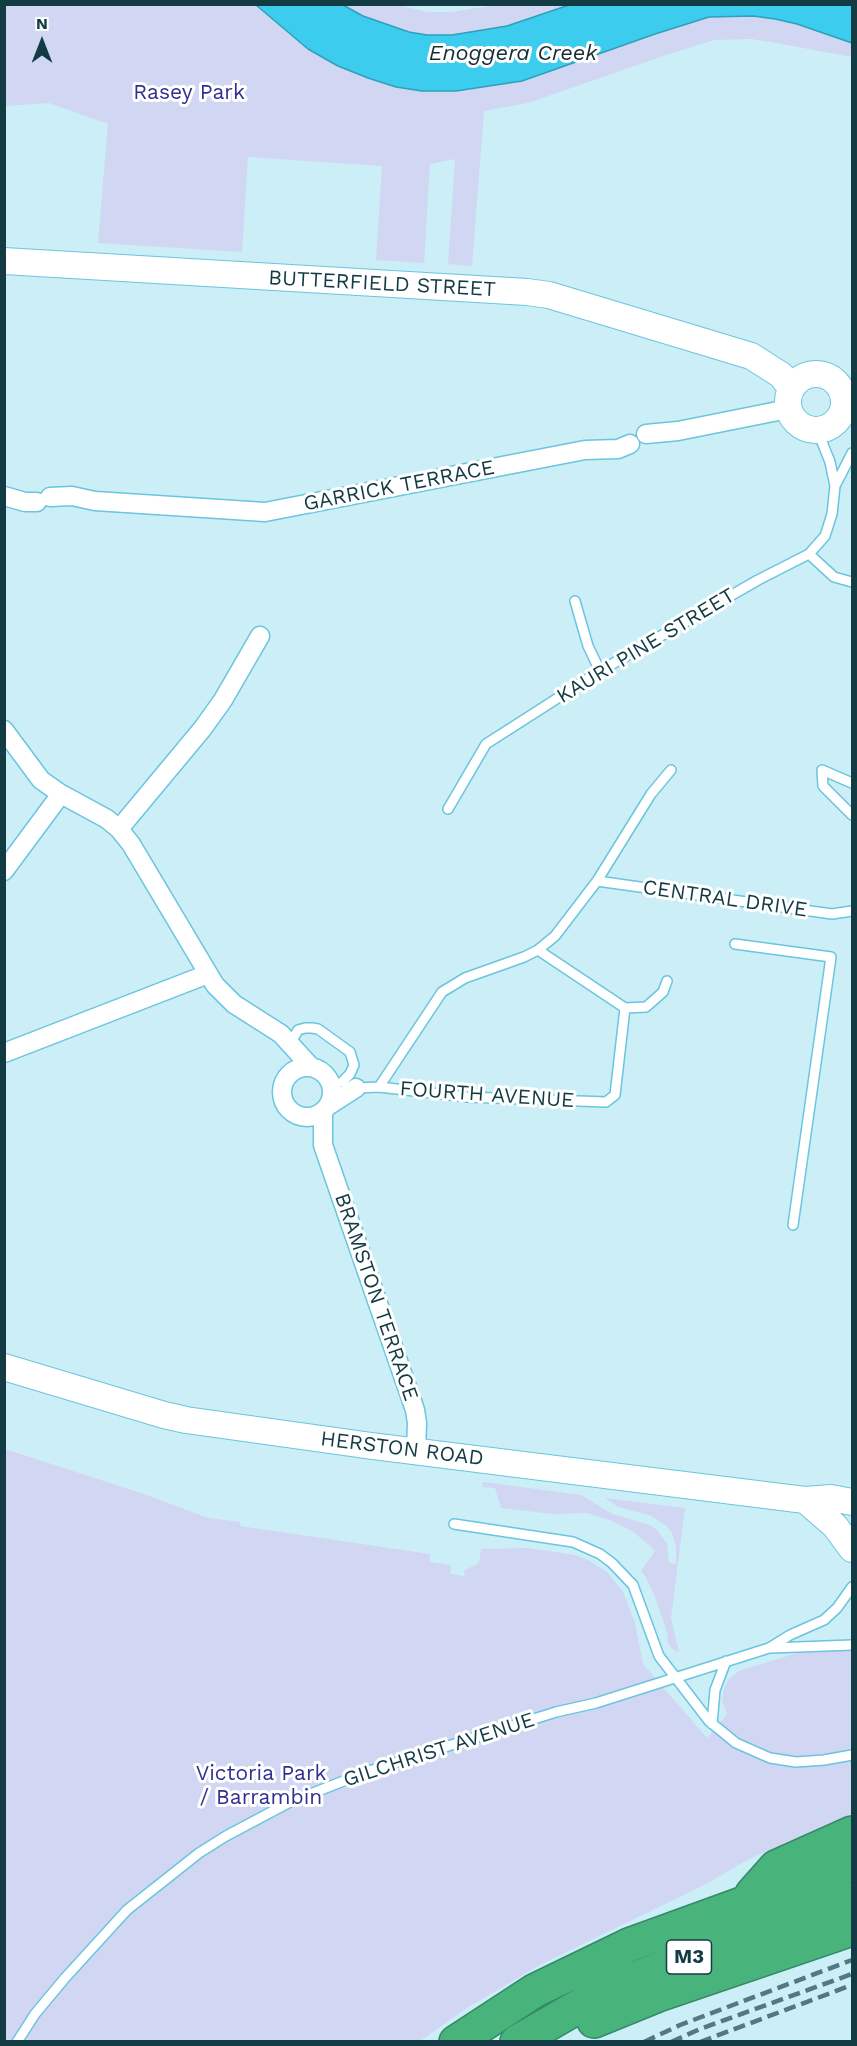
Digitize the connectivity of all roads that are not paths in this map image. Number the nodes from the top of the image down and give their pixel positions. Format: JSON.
{"nodes":[{"id":1,"x":4,"y":261,"type":"edge"},
{"id":2,"x":845,"y":385,"type":"edge"},
{"id":3,"x":795,"y":391,"type":"junction"},
{"id":4,"x":834,"y":424,"type":"edge"},
{"id":5,"x":852,"y":453,"type":"edge"},
{"id":6,"x":835,"y":486,"type":"junction"},
{"id":7,"x":4,"y":496,"type":"edge"},
{"id":8,"x":809,"y":554,"type":"junction"},
{"id":9,"x":852,"y":582,"type":"edge"},
{"id":10,"x":575,"y":601,"type":"dead end"},
{"id":11,"x":260,"y":636,"type":"dead end"},
{"id":12,"x":600,"y":671,"type":"junction"},
{"id":13,"x":4,"y":730,"type":"edge"},
{"id":14,"x":671,"y":770,"type":"dead end"},
{"id":15,"x":852,"y":783,"type":"edge"},
{"id":16,"x":61,"y":795,"type":"junction"},
{"id":17,"x":448,"y":809,"type":"dead end"},
{"id":18,"x":852,"y":815,"type":"edge"},
{"id":19,"x":119,"y":829,"type":"junction"},
{"id":20,"x":4,"y":871,"type":"edge"},
{"id":21,"x":597,"y":881,"type":"junction"},
{"id":22,"x":852,"y":911,"type":"edge"},
{"id":23,"x":735,"y":944,"type":"dead end"},
{"id":24,"x":538,"y":950,"type":"junction"},
{"id":25,"x":208,"y":974,"type":"junction"},
{"id":26,"x":667,"y":981,"type":"dead end"},
{"id":27,"x":625,"y":1008,"type":"junction"},
{"id":28,"x":285,"y":1039,"type":"junction"},
{"id":29,"x":4,"y":1053,"type":"edge"},
{"id":30,"x":288,"y":1075,"type":"junction"},
{"id":31,"x":334,"y":1078,"type":"junction"},
{"id":32,"x":379,"y":1087,"type":"junction"},
{"id":33,"x":325,"y":1109,"type":"junction"},
{"id":34,"x":300,"y":1116,"type":"junction"},
{"id":35,"x":323,"y":1145,"type":"junction"},
{"id":36,"x":793,"y":1226,"type":"dead end"},
{"id":37,"x":4,"y":1367,"type":"edge"},
{"id":38,"x":416,"y":1451,"type":"junction"},
{"id":39,"x":806,"y":1500,"type":"junction"},
{"id":40,"x":852,"y":1502,"type":"edge"},
{"id":41,"x":454,"y":1524,"type":"dead end"},
{"id":42,"x":852,"y":1549,"type":"edge"},
{"id":43,"x":852,"y":1587,"type":"edge"},
{"id":44,"x":852,"y":1645,"type":"edge"},
{"id":45,"x":769,"y":1648,"type":"junction"},
{"id":46,"x":726,"y":1661,"type":"junction"},
{"id":47,"x":675,"y":1677,"type":"junction"},
{"id":48,"x":714,"y":1726,"type":"junction"},
{"id":49,"x":852,"y":1755,"type":"edge"},
{"id":50,"x":852,"y":1833,"type":"edge"},
{"id":51,"x":852,"y":1864,"type":"edge"},
{"id":52,"x":852,"y":1899,"type":"edge"},
{"id":53,"x":745,"y":1902,"type":"junction"},
{"id":54,"x":852,"y":1929,"type":"edge"},
{"id":55,"x":525,"y":2036,"type":"edge"},
{"id":56,"x":18,"y":2042,"type":"edge"},
{"id":57,"x":456,"y":2042,"type":"edge"}],
"edges":[{"from":1,"to":3,"type":"street","name":"BUTTERFIELD STREET"},
{"from":2,"to":3,"type":"street"},
{"from":2,"to":4,"type":"street"},
{"from":3,"to":4,"type":"street"},
{"from":3,"to":7,"type":"street","name":"GARRICK TERRACE"},
{"from":4,"to":6,"type":"lane"},
{"from":5,"to":6,"type":"lane"},
{"from":6,"to":8,"type":"lane","name":"KAURI PINE STREET"},
{"from":8,"to":9,"type":"lane"},
{"from":8,"to":12,"type":"lane","name":"KAURI PINE STREET"},
{"from":10,"to":12,"type":"lane"},
{"from":11,"to":19,"type":"street"},
{"from":12,"to":17,"type":"lane","name":"KAURI PINE STREET"},
{"from":13,"to":16,"type":"street"},
{"from":14,"to":21,"type":"lane"},
{"from":15,"to":18,"type":"lane"},
{"from":16,"to":19,"type":"street"},
{"from":16,"to":20,"type":"street"},
{"from":19,"to":25,"type":"street"},
{"from":21,"to":22,"type":"lane","name":"CENTRAL DRIVE"},
{"from":21,"to":24,"type":"lane"},
{"from":23,"to":36,"type":"lane"},
{"from":24,"to":27,"type":"lane"},
{"from":24,"to":32,"type":"lane"},
{"from":25,"to":28,"type":"street"},
{"from":25,"to":29,"type":"street"},
{"from":26,"to":27,"type":"lane"},
{"from":27,"to":32,"type":"lane","name":"FOURTH AVENUE"},
{"from":28,"to":30,"type":"street"},
{"from":28,"to":31,"type":"street"},
{"from":28,"to":31,"type":"lane"},
{"from":30,"to":31,"type":"street"},
{"from":30,"to":34,"type":"street"},
{"from":31,"to":32,"type":"lane","name":"FOURTH AVENUE"},
{"from":31,"to":33,"type":"street"},
{"from":31,"to":33,"type":"street","name":"BRAMSTON TERRACE"},
{"from":33,"to":34,"type":"street"},
{"from":33,"to":35,"type":"street","name":"BRAMSTON TERRACE"},
{"from":34,"to":35,"type":"street","name":"BRAMSTON TERRACE"},
{"from":35,"to":38,"type":"street","name":"BRAMSTON TERRACE"},
{"from":37,"to":38,"type":"street","name":"HERSTON ROAD"},
{"from":38,"to":39,"type":"street","name":"HERSTON ROAD"},
{"from":39,"to":40,"type":"street","name":"HERSTON ROAD"},
{"from":39,"to":42,"type":"street"},
{"from":41,"to":47,"type":"lane"},
{"from":43,"to":45,"type":"lane","name":"GILCHRIST AVENUE"},
{"from":44,"to":45,"type":"lane","name":"GILCHRIST AVENUE"},
{"from":45,"to":46,"type":"lane","name":"GILCHRIST AVENUE"},
{"from":46,"to":47,"type":"lane","name":"GILCHRIST AVENUE"},
{"from":46,"to":48,"type":"lane"},
{"from":47,"to":48,"type":"lane"},
{"from":47,"to":56,"type":"lane","name":"GILCHRIST AVENUE"},
{"from":48,"to":49,"type":"lane"},
{"from":50,"to":53,"type":"highway"},
{"from":51,"to":53,"type":"highway","number":"M3"},
{"from":52,"to":55,"type":"highway","number":"M3"},
{"from":53,"to":57,"type":"highway","number":"M3"},
{"from":54,"to":55,"type":"highway"}]}
